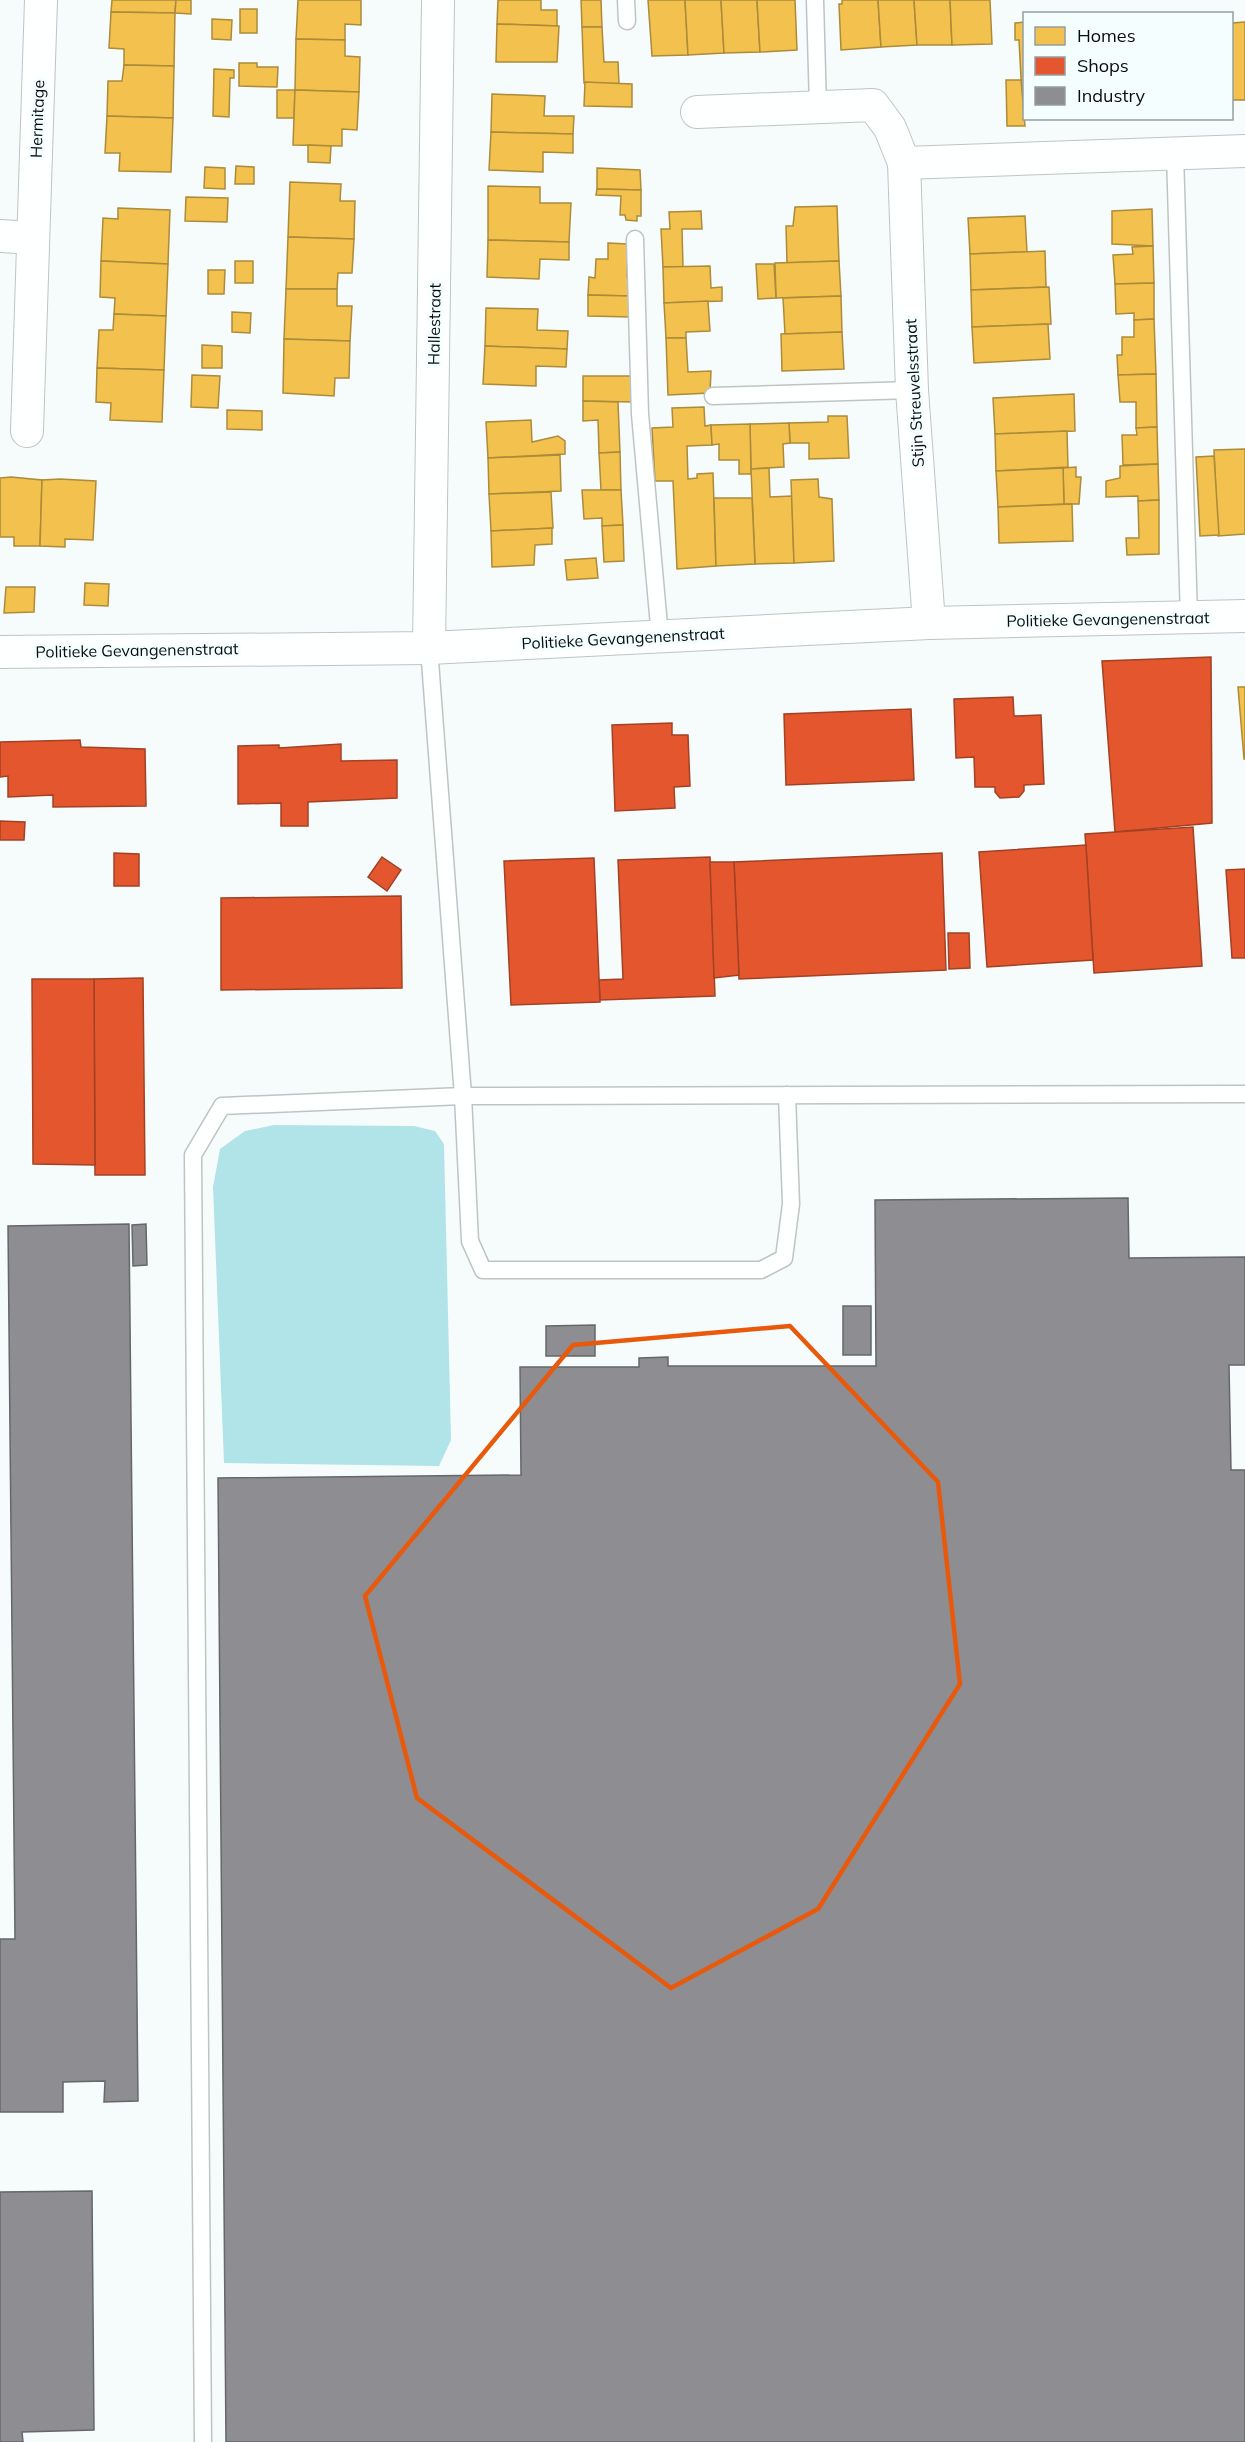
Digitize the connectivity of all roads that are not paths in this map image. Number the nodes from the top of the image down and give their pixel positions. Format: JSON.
{"nodes":[{"id":1,"x":40,"y":0,"type":"edge"},
{"id":2,"x":438,"y":0,"type":"edge"},
{"id":3,"x":626,"y":0,"type":"edge"},
{"id":4,"x":815,"y":0,"type":"edge"},
{"id":5,"x":627,"y":21,"type":"dead end"},
{"id":6,"x":818,"y":108,"type":"junction"},
{"id":7,"x":697,"y":112,"type":"dead end"},
{"id":8,"x":1245,"y":151,"type":"edge"},
{"id":9,"x":1175,"y":154,"type":"junction"},
{"id":10,"x":904,"y":163,"type":"junction"},
{"id":11,"x":0,"y":236,"type":"edge"},
{"id":12,"x":33,"y":238,"type":"junction"},
{"id":13,"x":635,"y":238,"type":"dead end"},
{"id":14,"x":912,"y":390,"type":"junction"},
{"id":15,"x":713,"y":396,"type":"dead end"},
{"id":16,"x":27,"y":431,"type":"dead end"},
{"id":17,"x":1245,"y":616,"type":"edge"},
{"id":18,"x":1189,"y":618,"type":"junction"},
{"id":19,"x":929,"y":623,"type":"junction"},
{"id":20,"x":660,"y":637,"type":"junction"},
{"id":21,"x":429,"y":648,"type":"junction"},
{"id":22,"x":0,"y":652,"type":"edge"},
{"id":23,"x":1245,"y":1094,"type":"edge"},
{"id":24,"x":787,"y":1095,"type":"junction"},
{"id":25,"x":463,"y":1096,"type":"junction"},
{"id":26,"x":203,"y":2442,"type":"edge"}],
"edges":[{"from":1,"to":12,"type":"street","name":"Hermitage"},
{"from":2,"to":21,"type":"street","name":"Hallestraat"},
{"from":3,"to":5,"type":"lane"},
{"from":4,"to":6,"type":"lane"},
{"from":6,"to":7,"type":"street","name":"Stijn Streuvelsstraat"},
{"from":6,"to":10,"type":"street","name":"Stijn Streuvelsstraat"},
{"from":8,"to":9,"type":"street"},
{"from":9,"to":10,"type":"street"},
{"from":9,"to":18,"type":"lane"},
{"from":10,"to":14,"type":"street","name":"Stijn Streuvelsstraat"},
{"from":11,"to":12,"type":"street"},
{"from":12,"to":16,"type":"street","name":"Hermitage"},
{"from":13,"to":20,"type":"lane"},
{"from":14,"to":15,"type":"lane"},
{"from":14,"to":19,"type":"street","name":"Stijn Streuvelsstraat"},
{"from":17,"to":18,"type":"street","name":"Politieke Gevangenenstraat"},
{"from":18,"to":19,"type":"street","name":"Politieke Gevangenenstraat"},
{"from":19,"to":20,"type":"street","name":"Politieke Gevangenenstraat"},
{"from":20,"to":21,"type":"street","name":"Politieke Gevangenenstraat"},
{"from":21,"to":22,"type":"street","name":"Politieke Gevangenenstraat"},
{"from":21,"to":25,"type":"lane"},
{"from":23,"to":24,"type":"lane"},
{"from":24,"to":25,"type":"lane"},
{"from":24,"to":25,"type":"lane"},
{"from":25,"to":26,"type":"lane"}]}
